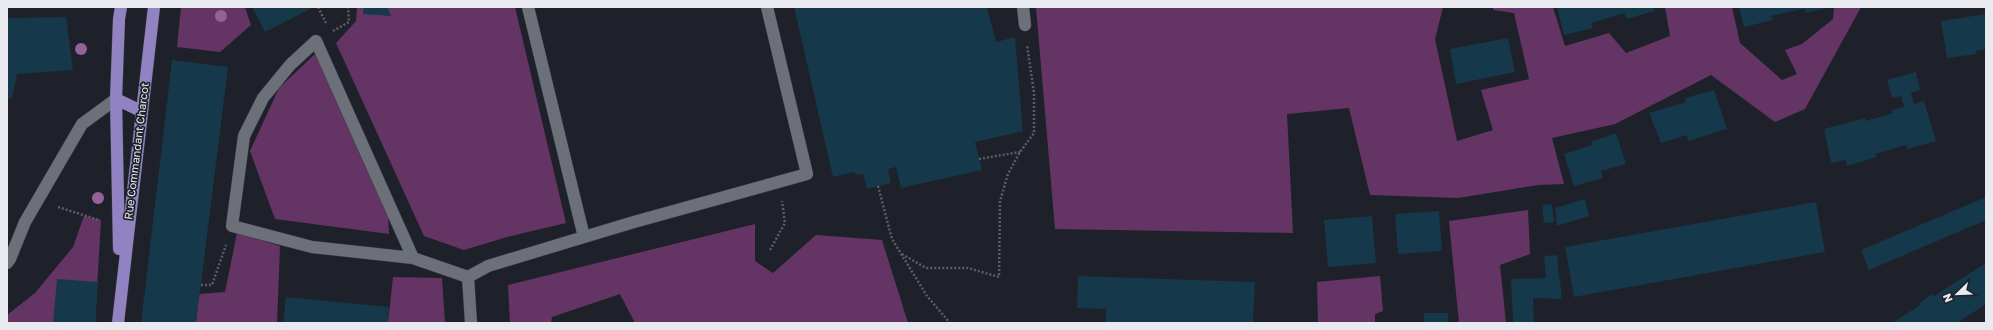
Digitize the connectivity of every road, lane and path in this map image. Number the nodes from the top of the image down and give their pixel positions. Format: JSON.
{"nodes":[{"id":1,"x":121,"y":7,"type":"edge"},
{"id":2,"x":154,"y":7,"type":"edge"},
{"id":3,"x":318,"y":7,"type":"edge"},
{"id":4,"x":348,"y":7,"type":"edge"},
{"id":5,"x":528,"y":7,"type":"edge"},
{"id":6,"x":767,"y":7,"type":"edge"},
{"id":7,"x":1023,"y":7,"type":"edge"},
{"id":8,"x":1025,"y":25,"type":"joint"},
{"id":9,"x":116,"y":99,"type":"junction"},
{"id":10,"x":141,"y":111,"type":"junction"},
{"id":11,"x":1020,"y":152,"type":"junction"},
{"id":12,"x":979,"y":160,"type":"dead end"},
{"id":13,"x":779,"y":182,"type":"junction"},
{"id":14,"x":878,"y":186,"type":"dead end"},
{"id":15,"x":57,"y":207,"type":"dead end"},
{"id":16,"x":100,"y":220,"type":"dead end"},
{"id":17,"x":232,"y":226,"type":"junction"},
{"id":18,"x":584,"y":237,"type":"junction"},
{"id":19,"x":770,"y":250,"type":"dead end"},
{"id":20,"x":902,"y":254,"type":"junction"},
{"id":21,"x":413,"y":258,"type":"junction"},
{"id":22,"x":7,"y":263,"type":"edge"},
{"id":23,"x":468,"y":277,"type":"junction"},
{"id":24,"x":201,"y":285,"type":"dead end"},
{"id":25,"x":120,"y":294,"type":"junction"},
{"id":26,"x":118,"y":323,"type":"edge"},
{"id":27,"x":471,"y":323,"type":"edge"},
{"id":28,"x":950,"y":323,"type":"edge"}],
"edges":[{"from":1,"to":9,"type":"main road","name":"Rue Commandant Charcot"},
{"from":2,"to":10,"type":"main road","name":"Rue Commandant Charcot"},
{"from":3,"to":4,"type":"path"},
{"from":5,"to":18,"type":"street"},
{"from":6,"to":13,"type":"street"},
{"from":7,"to":8,"type":"street"},
{"from":8,"to":11,"type":"path"},
{"from":9,"to":10,"type":"main road"},
{"from":9,"to":22,"type":"street"},
{"from":9,"to":25,"type":"main road","name":"Rue Commandant Charcot"},
{"from":10,"to":25,"type":"main road","name":"Rue Commandant Charcot"},
{"from":11,"to":12,"type":"path"},
{"from":11,"to":20,"type":"path"},
{"from":13,"to":18,"type":"street"},
{"from":13,"to":19,"type":"path"},
{"from":14,"to":20,"type":"path"},
{"from":15,"to":16,"type":"path"},
{"from":17,"to":21,"type":"street"},
{"from":17,"to":21,"type":"street"},
{"from":17,"to":24,"type":"path"},
{"from":18,"to":23,"type":"street"},
{"from":20,"to":28,"type":"path"},
{"from":21,"to":23,"type":"street"},
{"from":23,"to":27,"type":"street"},
{"from":25,"to":26,"type":"main road","name":"Rue Commandant Charcot"}]}
